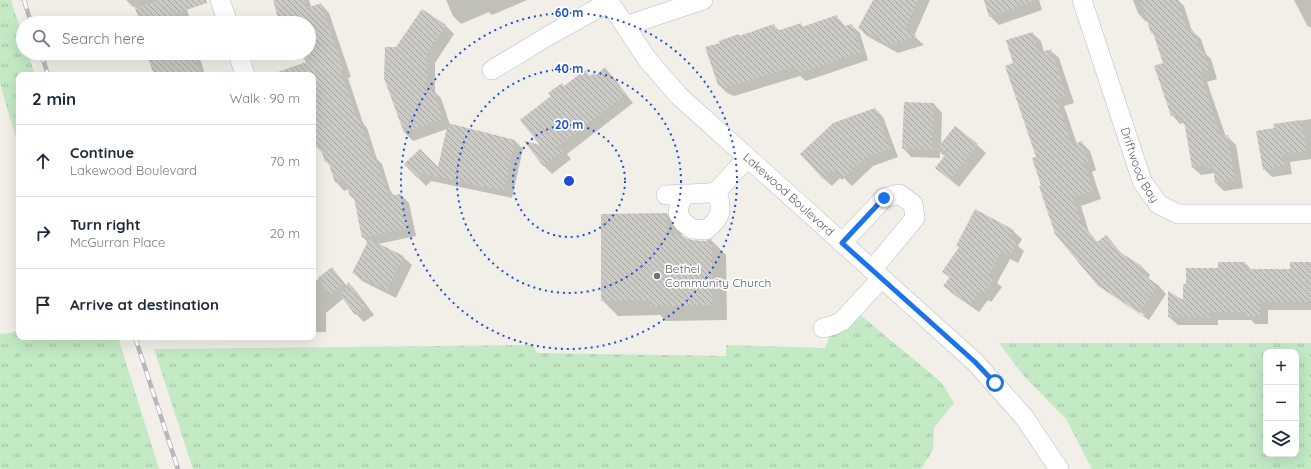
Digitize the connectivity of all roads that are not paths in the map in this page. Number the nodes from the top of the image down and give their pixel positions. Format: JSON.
{"nodes":[{"id":1,"x":220,"y":0,"type":"edge"},
{"id":2,"x":703,"y":0,"type":"edge"},
{"id":3,"x":1082,"y":0,"type":"edge"},
{"id":4,"x":608,"y":1,"type":"edge"},
{"id":5,"x":226,"y":16,"type":"edge"},
{"id":6,"x":625,"y":26,"type":"junction"},
{"id":7,"x":241,"y":60,"type":"edge"},
{"id":8,"x":492,"y":70,"type":"dead end"},
{"id":9,"x":245,"y":72,"type":"edge"},
{"id":10,"x":747,"y":158,"type":"junction"},
{"id":11,"x":717,"y":191,"type":"junction"},
{"id":12,"x":666,"y":194,"type":"dead end"},
{"id":13,"x":685,"y":194,"type":"junction"},
{"id":14,"x":1311,"y":214,"type":"edge"},
{"id":15,"x":842,"y":243,"type":"junction"},
{"id":16,"x":877,"y":275,"type":"junction"},
{"id":17,"x":823,"y":328,"type":"dead end"},
{"id":18,"x":1058,"y":469,"type":"edge"}],
"edges":[{"from":1,"to":5,"type":"street"},
{"from":2,"to":6,"type":"street"},
{"from":3,"to":14,"type":"street","name":"Driftwood Bay"},
{"from":4,"to":6,"type":"street","name":"Lakewood Boulevard"},
{"from":4,"to":8,"type":"street"},
{"from":6,"to":10,"type":"street","name":"Lakewood Boulevard"},
{"from":7,"to":9,"type":"street"},
{"from":10,"to":11,"type":"street"},
{"from":10,"to":15,"type":"street","name":"Lakewood Boulevard"},
{"from":11,"to":13,"type":"street"},
{"from":11,"to":13,"type":"street"},
{"from":12,"to":13,"type":"street"},
{"from":15,"to":16,"type":"street","name":"Lakewood Boulevard"},
{"from":15,"to":16,"type":"street"},
{"from":16,"to":17,"type":"street"},
{"from":16,"to":18,"type":"street","name":"Lakewood Boulevard"}]}
